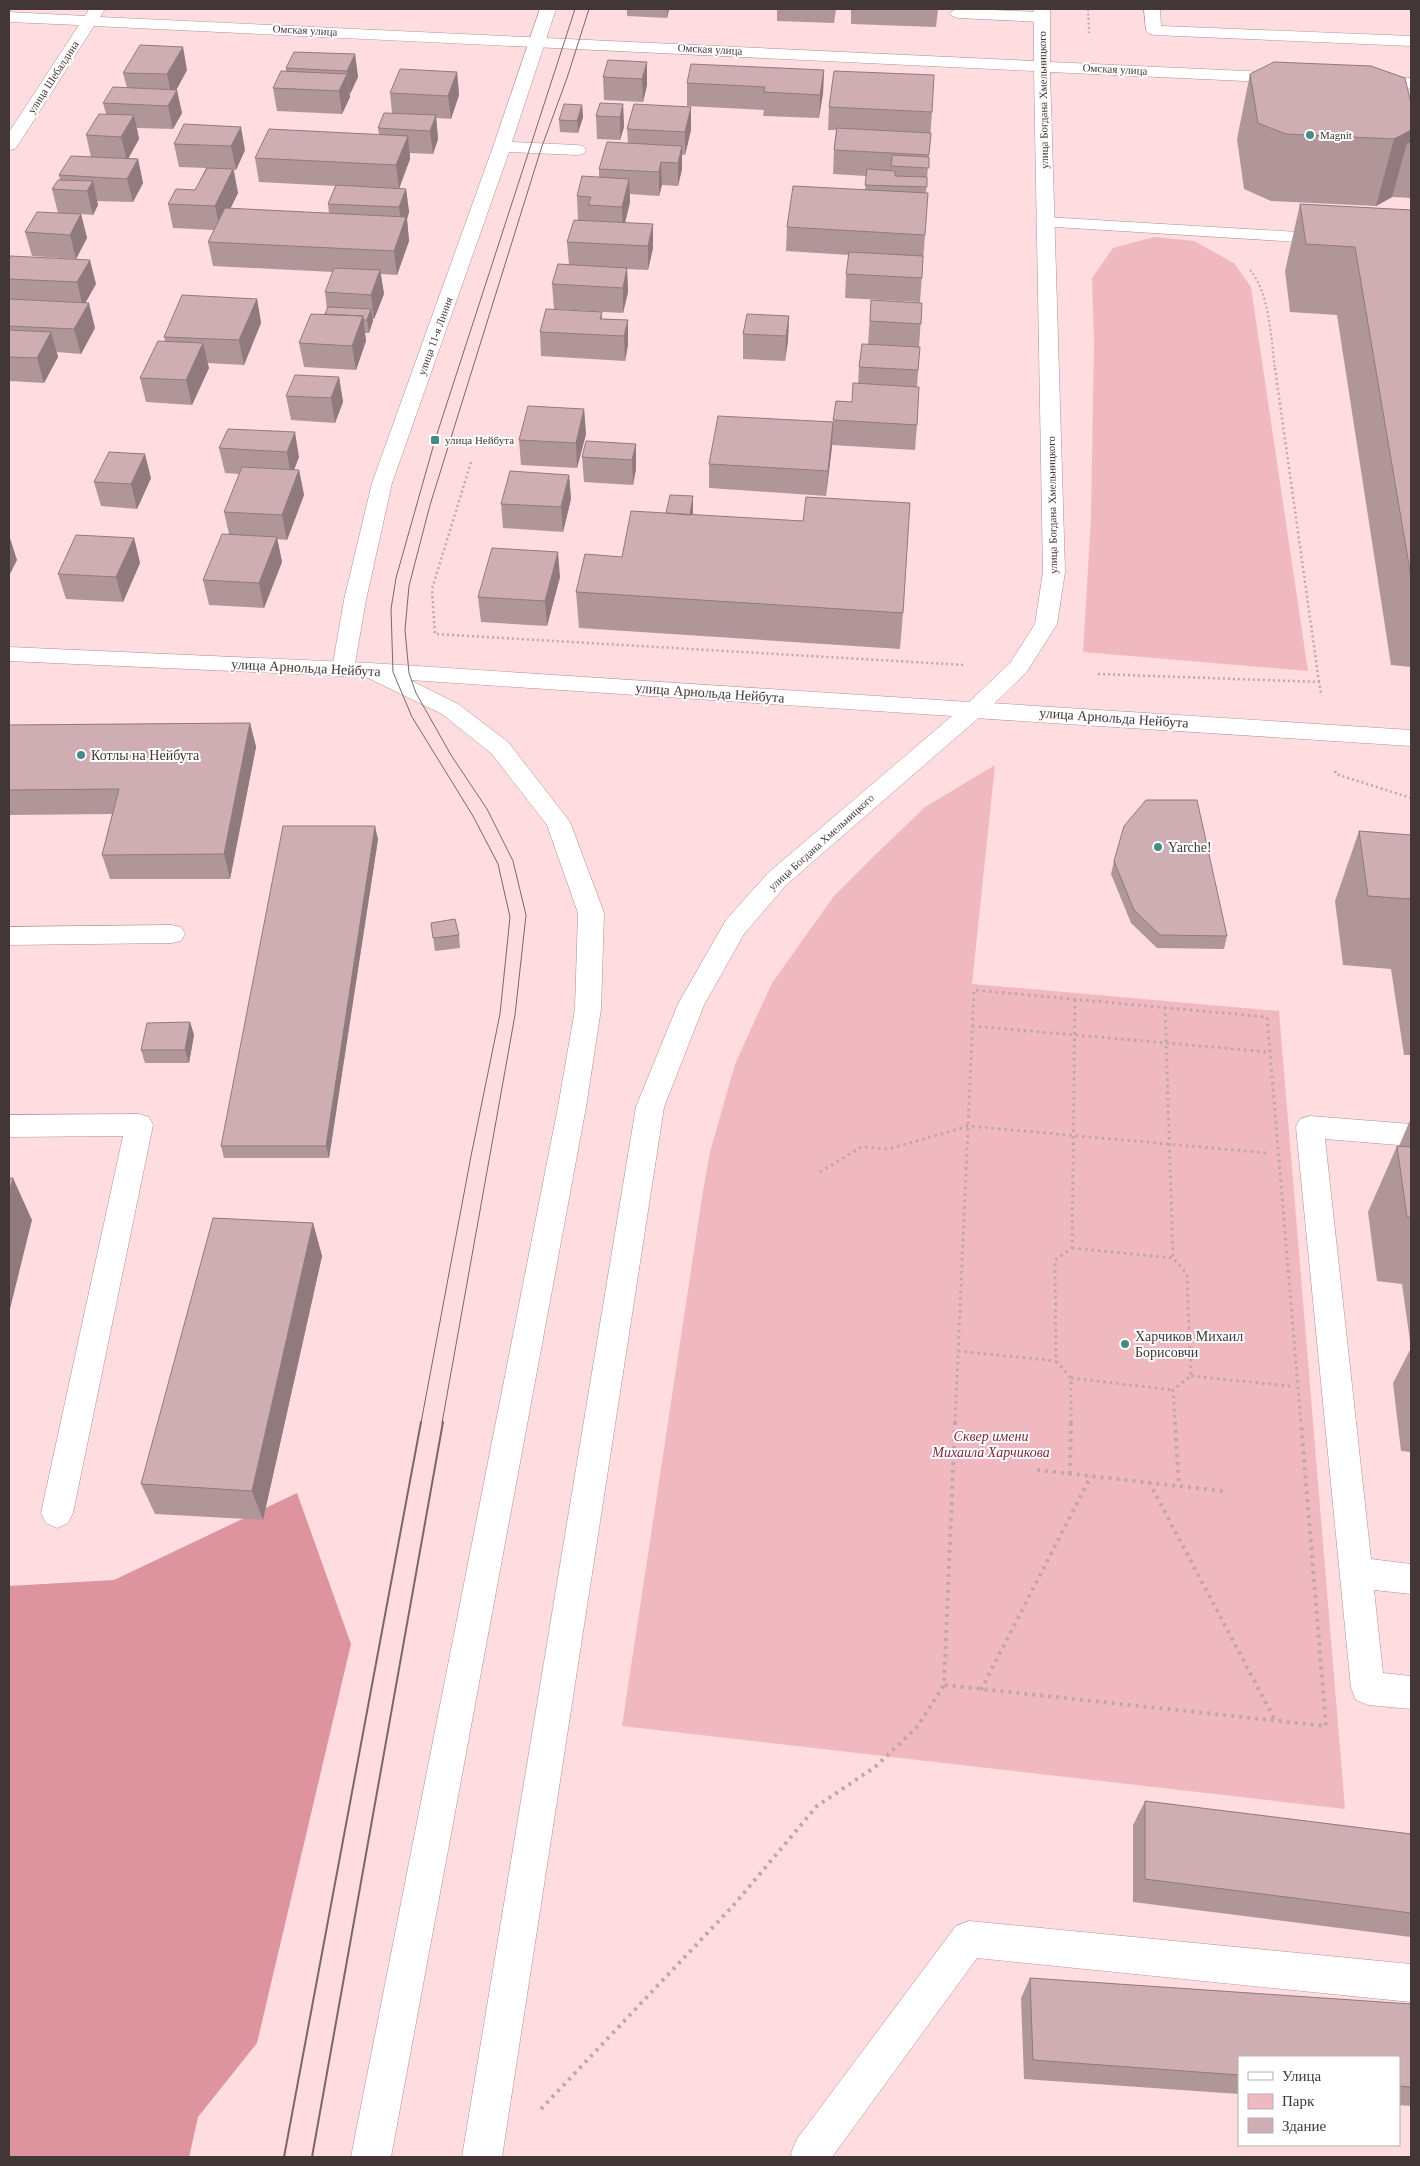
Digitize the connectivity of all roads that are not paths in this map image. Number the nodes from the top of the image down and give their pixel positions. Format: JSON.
{"nodes":[{"id":1,"x":548,"y":9,"type":"edge"},
{"id":2,"x":1152,"y":9,"type":"edge"},
{"id":3,"x":958,"y":13,"type":"dead end"},
{"id":4,"x":1042,"y":13,"type":"edge"},
{"id":5,"x":93,"y":15,"type":"edge"},
{"id":6,"x":9,"y":17,"type":"edge"},
{"id":7,"x":537,"y":41,"type":"junction"},
{"id":8,"x":1411,"y":41,"type":"edge"},
{"id":9,"x":1042,"y":65,"type":"junction"},
{"id":10,"x":1308,"y":78,"type":"edge"},
{"id":11,"x":1357,"y":81,"type":"edge"},
{"id":12,"x":1411,"y":83,"type":"edge"},
{"id":13,"x":9,"y":145,"type":"edge"},
{"id":14,"x":502,"y":147,"type":"junction"},
{"id":15,"x":577,"y":150,"type":"dead end"},
{"id":16,"x":1045,"y":222,"type":"junction"},
{"id":17,"x":1352,"y":240,"type":"edge"},
{"id":18,"x":9,"y":654,"type":"edge"},
{"id":19,"x":357,"y":670,"type":"junction"},
{"id":20,"x":974,"y":710,"type":"junction"},
{"id":21,"x":1411,"y":738,"type":"edge"},
{"id":22,"x":172,"y":934,"type":"dead end"},
{"id":23,"x":9,"y":936,"type":"edge"},
{"id":24,"x":9,"y":1126,"type":"edge"},
{"id":25,"x":1411,"y":1135,"type":"edge"},
{"id":26,"x":57,"y":1513,"type":"dead end"},
{"id":27,"x":1356,"y":1573,"type":"junction"},
{"id":28,"x":1411,"y":1579,"type":"edge"},
{"id":29,"x":1411,"y":1692,"type":"edge"},
{"id":30,"x":1411,"y":1983,"type":"edge"},
{"id":31,"x":811,"y":2153,"type":"dead end"},
{"id":32,"x":371,"y":2157,"type":"edge"},
{"id":33,"x":482,"y":2157,"type":"edge"}],
"edges":[{"from":1,"to":7,"type":"main road","name":"улица 11-я Линия"},
{"from":2,"to":8,"type":"main road"},
{"from":3,"to":4,"type":"main road"},
{"from":4,"to":9,"type":"main road","name":"улица Богдана Хмельницкого"},
{"from":5,"to":6,"type":"main road","name":"Омская улица"},
{"from":5,"to":7,"type":"main road","name":"Омская улица"},
{"from":5,"to":13,"type":"main road","name":"улица Шебалдина"},
{"from":7,"to":9,"type":"main road","name":"Омская улица"},
{"from":7,"to":14,"type":"main road","name":"улица 11-я Линия"},
{"from":9,"to":10,"type":"main road","name":"Омская улица"},
{"from":9,"to":16,"type":"main road","name":"улица Богдана Хмельницкого"},
{"from":11,"to":12,"type":"main road"},
{"from":14,"to":15,"type":"main road"},
{"from":14,"to":19,"type":"main road","name":"улица 11-я Линия"},
{"from":16,"to":17,"type":"main road"},
{"from":16,"to":20,"type":"main road","name":"улица Богдана Хмельницкого"},
{"from":18,"to":19,"type":"main road","name":"улица Арнольда Нейбута"},
{"from":19,"to":20,"type":"main road","name":"улица Арнольда Нейбута"},
{"from":19,"to":32,"type":"main road"},
{"from":20,"to":21,"type":"main road","name":"улица Арнольда Нейбута"},
{"from":20,"to":33,"type":"main road","name":"улица Богдана Хмельницкого"},
{"from":22,"to":23,"type":"main road"},
{"from":24,"to":26,"type":"main road"},
{"from":25,"to":27,"type":"main road"},
{"from":27,"to":28,"type":"main road"},
{"from":27,"to":29,"type":"main road"},
{"from":30,"to":31,"type":"main road"}]}
